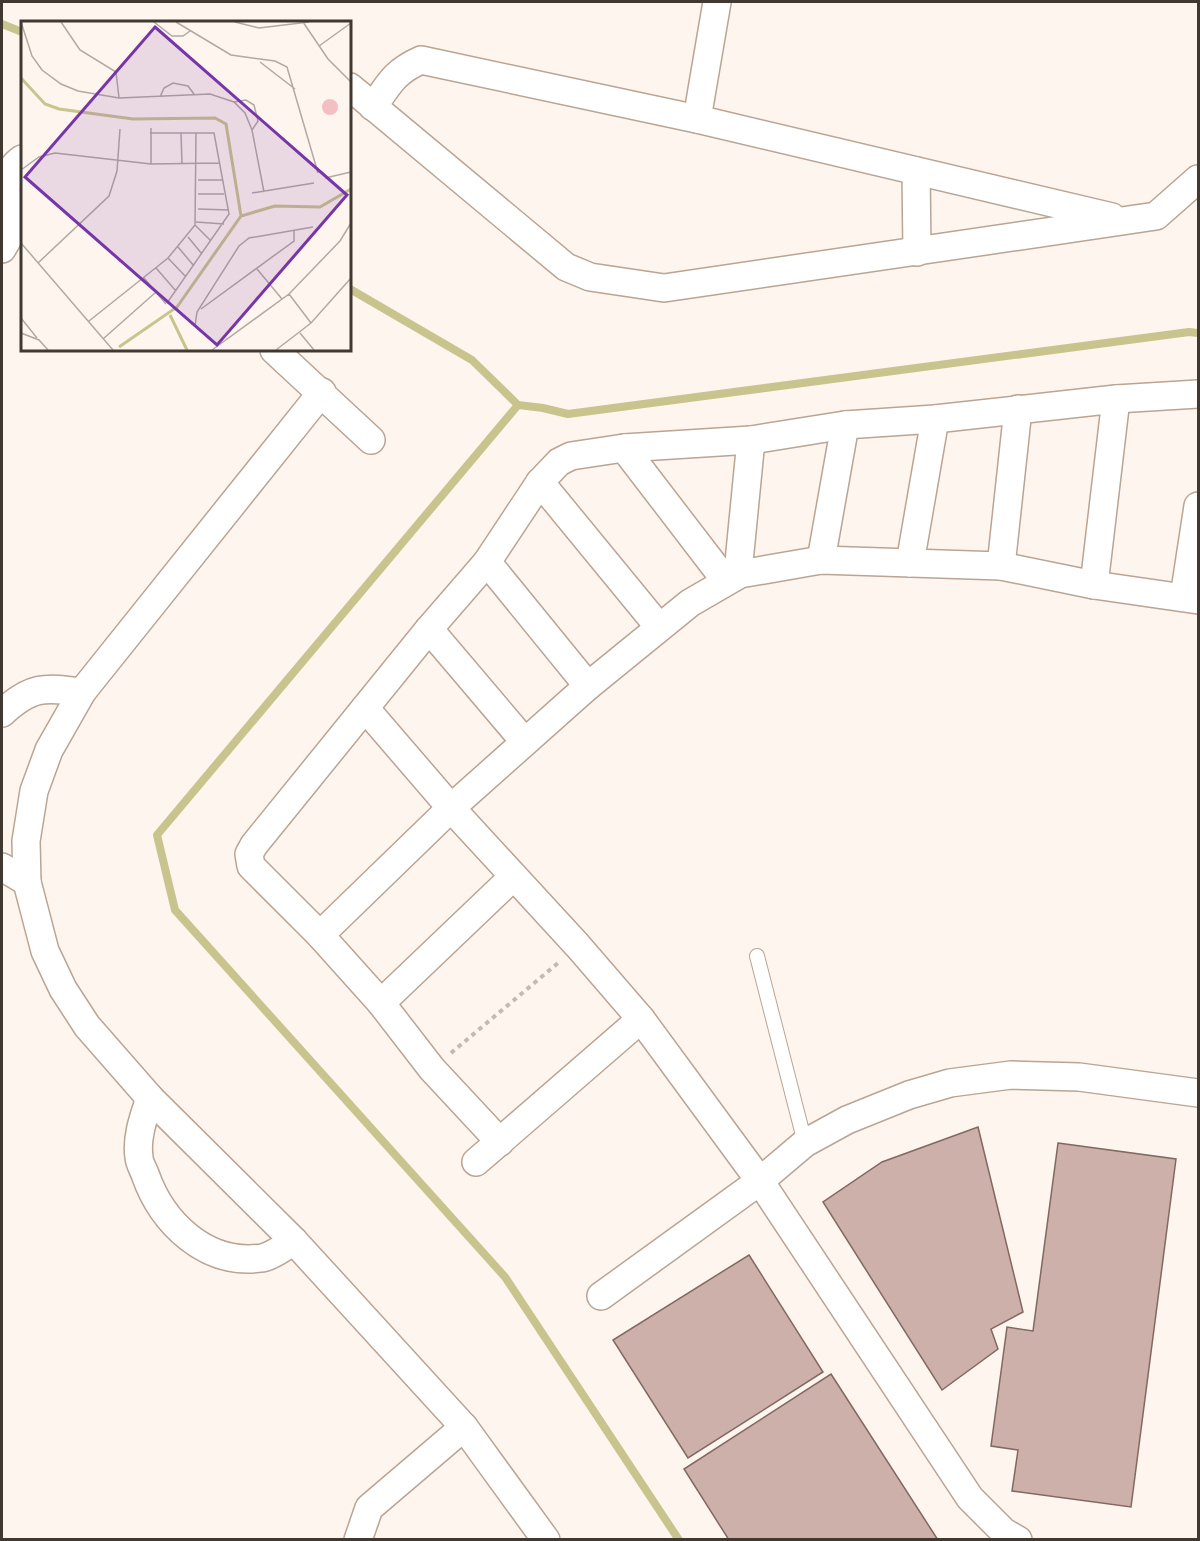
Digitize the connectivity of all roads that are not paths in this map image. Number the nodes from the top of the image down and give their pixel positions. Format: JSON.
{"nodes":[{"id":1,"x":717,"y":2,"type":"edge"},
{"id":2,"x":351,"y":88,"type":"edge"},
{"id":3,"x":373,"y":107,"type":"junction"},
{"id":4,"x":697,"y":119,"type":"junction"},
{"id":5,"x":12,"y":162,"type":"edge"},
{"id":6,"x":916,"y":171,"type":"junction"},
{"id":7,"x":1198,"y":179,"type":"edge"},
{"id":8,"x":21,"y":221,"type":"edge"},
{"id":9,"x":1128,"y":221,"type":"junction"},
{"id":10,"x":2,"y":249,"type":"edge"},
{"id":11,"x":917,"y":252,"type":"junction"},
{"id":12,"x":275,"y":351,"type":"edge"},
{"id":13,"x":322,"y":392,"type":"junction"},
{"id":14,"x":1198,"y":394,"type":"edge"},
{"id":15,"x":1116,"y":399,"type":"junction"},
{"id":16,"x":1017,"y":409,"type":"junction"},
{"id":17,"x":935,"y":419,"type":"junction"},
{"id":18,"x":845,"y":425,"type":"junction"},
{"id":19,"x":370,"y":440,"type":"dead end"},
{"id":20,"x":751,"y":440,"type":"junction"},
{"id":21,"x":624,"y":448,"type":"junction"},
{"id":22,"x":540,"y":482,"type":"junction"},
{"id":23,"x":1198,"y":506,"type":"edge"},
{"id":24,"x":821,"y":560,"type":"junction"},
{"id":25,"x":487,"y":562,"type":"junction"},
{"id":26,"x":910,"y":563,"type":"junction"},
{"id":27,"x":1001,"y":566,"type":"junction"},
{"id":28,"x":733,"y":578,"type":"junction"},
{"id":29,"x":1094,"y":585,"type":"junction"},
{"id":30,"x":1191,"y":599,"type":"edge"},
{"id":31,"x":659,"y":627,"type":"junction"},
{"id":32,"x":429,"y":629,"type":"junction"},
{"id":33,"x":588,"y":686,"type":"junction"},
{"id":34,"x":82,"y":692,"type":"junction"},
{"id":35,"x":365,"y":708,"type":"junction"},
{"id":36,"x":2,"y":712,"type":"edge"},
{"id":37,"x":524,"y":741,"type":"junction"},
{"id":38,"x":451,"y":808,"type":"junction"},
{"id":39,"x":2,"y":867,"type":"edge"},
{"id":40,"x":513,"y":877,"type":"junction"},
{"id":41,"x":27,"y":882,"type":"junction"},
{"id":42,"x":320,"y":935,"type":"junction"},
{"id":43,"x":757,"y":956,"type":"dead end"},
{"id":44,"x":381,"y":1003,"type":"junction"},
{"id":45,"x":641,"y":1019,"type":"junction"},
{"id":46,"x":1198,"y":1093,"type":"edge"},
{"id":47,"x":150,"y":1098,"type":"junction"},
{"id":48,"x":500,"y":1142,"type":"junction"},
{"id":49,"x":805,"y":1143,"type":"junction"},
{"id":50,"x":476,"y":1162,"type":"dead end"},
{"id":51,"x":760,"y":1181,"type":"junction"},
{"id":52,"x":294,"y":1241,"type":"junction"},
{"id":53,"x":601,"y":1296,"type":"dead end"},
{"id":54,"x":464,"y":1427,"type":"junction"},
{"id":55,"x":358,"y":1539,"type":"edge"},
{"id":56,"x":546,"y":1539,"type":"edge"},
{"id":57,"x":1018,"y":1539,"type":"edge"}],
"edges":[{"from":1,"to":4,"type":"street"},
{"from":2,"to":3,"type":"street"},
{"from":3,"to":4,"type":"street"},
{"from":3,"to":11,"type":"street"},
{"from":4,"to":6,"type":"street"},
{"from":5,"to":8,"type":"street"},
{"from":6,"to":9,"type":"street"},
{"from":6,"to":11,"type":"street"},
{"from":7,"to":9,"type":"street"},
{"from":8,"to":10,"type":"street"},
{"from":9,"to":11,"type":"street"},
{"from":12,"to":13,"type":"street"},
{"from":13,"to":19,"type":"street"},
{"from":13,"to":34,"type":"street"},
{"from":14,"to":15,"type":"street"},
{"from":15,"to":16,"type":"street"},
{"from":15,"to":29,"type":"street"},
{"from":16,"to":17,"type":"street"},
{"from":16,"to":27,"type":"street"},
{"from":17,"to":18,"type":"street"},
{"from":17,"to":26,"type":"street"},
{"from":18,"to":20,"type":"street"},
{"from":18,"to":24,"type":"street"},
{"from":20,"to":21,"type":"street"},
{"from":20,"to":28,"type":"street"},
{"from":21,"to":22,"type":"street"},
{"from":21,"to":28,"type":"street"},
{"from":22,"to":25,"type":"street"},
{"from":22,"to":31,"type":"street"},
{"from":23,"to":30,"type":"street"},
{"from":24,"to":26,"type":"street"},
{"from":24,"to":28,"type":"street"},
{"from":25,"to":32,"type":"street"},
{"from":25,"to":33,"type":"street"},
{"from":26,"to":27,"type":"street"},
{"from":27,"to":29,"type":"street"},
{"from":28,"to":31,"type":"street"},
{"from":29,"to":30,"type":"street"},
{"from":31,"to":33,"type":"street"},
{"from":32,"to":35,"type":"street"},
{"from":32,"to":37,"type":"street"},
{"from":33,"to":37,"type":"street"},
{"from":34,"to":36,"type":"street"},
{"from":34,"to":41,"type":"street"},
{"from":35,"to":38,"type":"street"},
{"from":35,"to":42,"type":"street"},
{"from":37,"to":38,"type":"street"},
{"from":38,"to":40,"type":"street"},
{"from":38,"to":42,"type":"street"},
{"from":39,"to":41,"type":"street"},
{"from":40,"to":44,"type":"street"},
{"from":40,"to":45,"type":"street"},
{"from":41,"to":47,"type":"street"},
{"from":42,"to":44,"type":"street"},
{"from":43,"to":49,"type":"lane"},
{"from":44,"to":48,"type":"street"},
{"from":45,"to":48,"type":"street"},
{"from":45,"to":51,"type":"street"},
{"from":46,"to":49,"type":"street"},
{"from":47,"to":52,"type":"street"},
{"from":47,"to":52,"type":"street"},
{"from":48,"to":50,"type":"street"},
{"from":49,"to":51,"type":"street"},
{"from":51,"to":53,"type":"street"},
{"from":51,"to":57,"type":"street"},
{"from":52,"to":54,"type":"street"},
{"from":54,"to":55,"type":"street"},
{"from":54,"to":56,"type":"street"}]}
